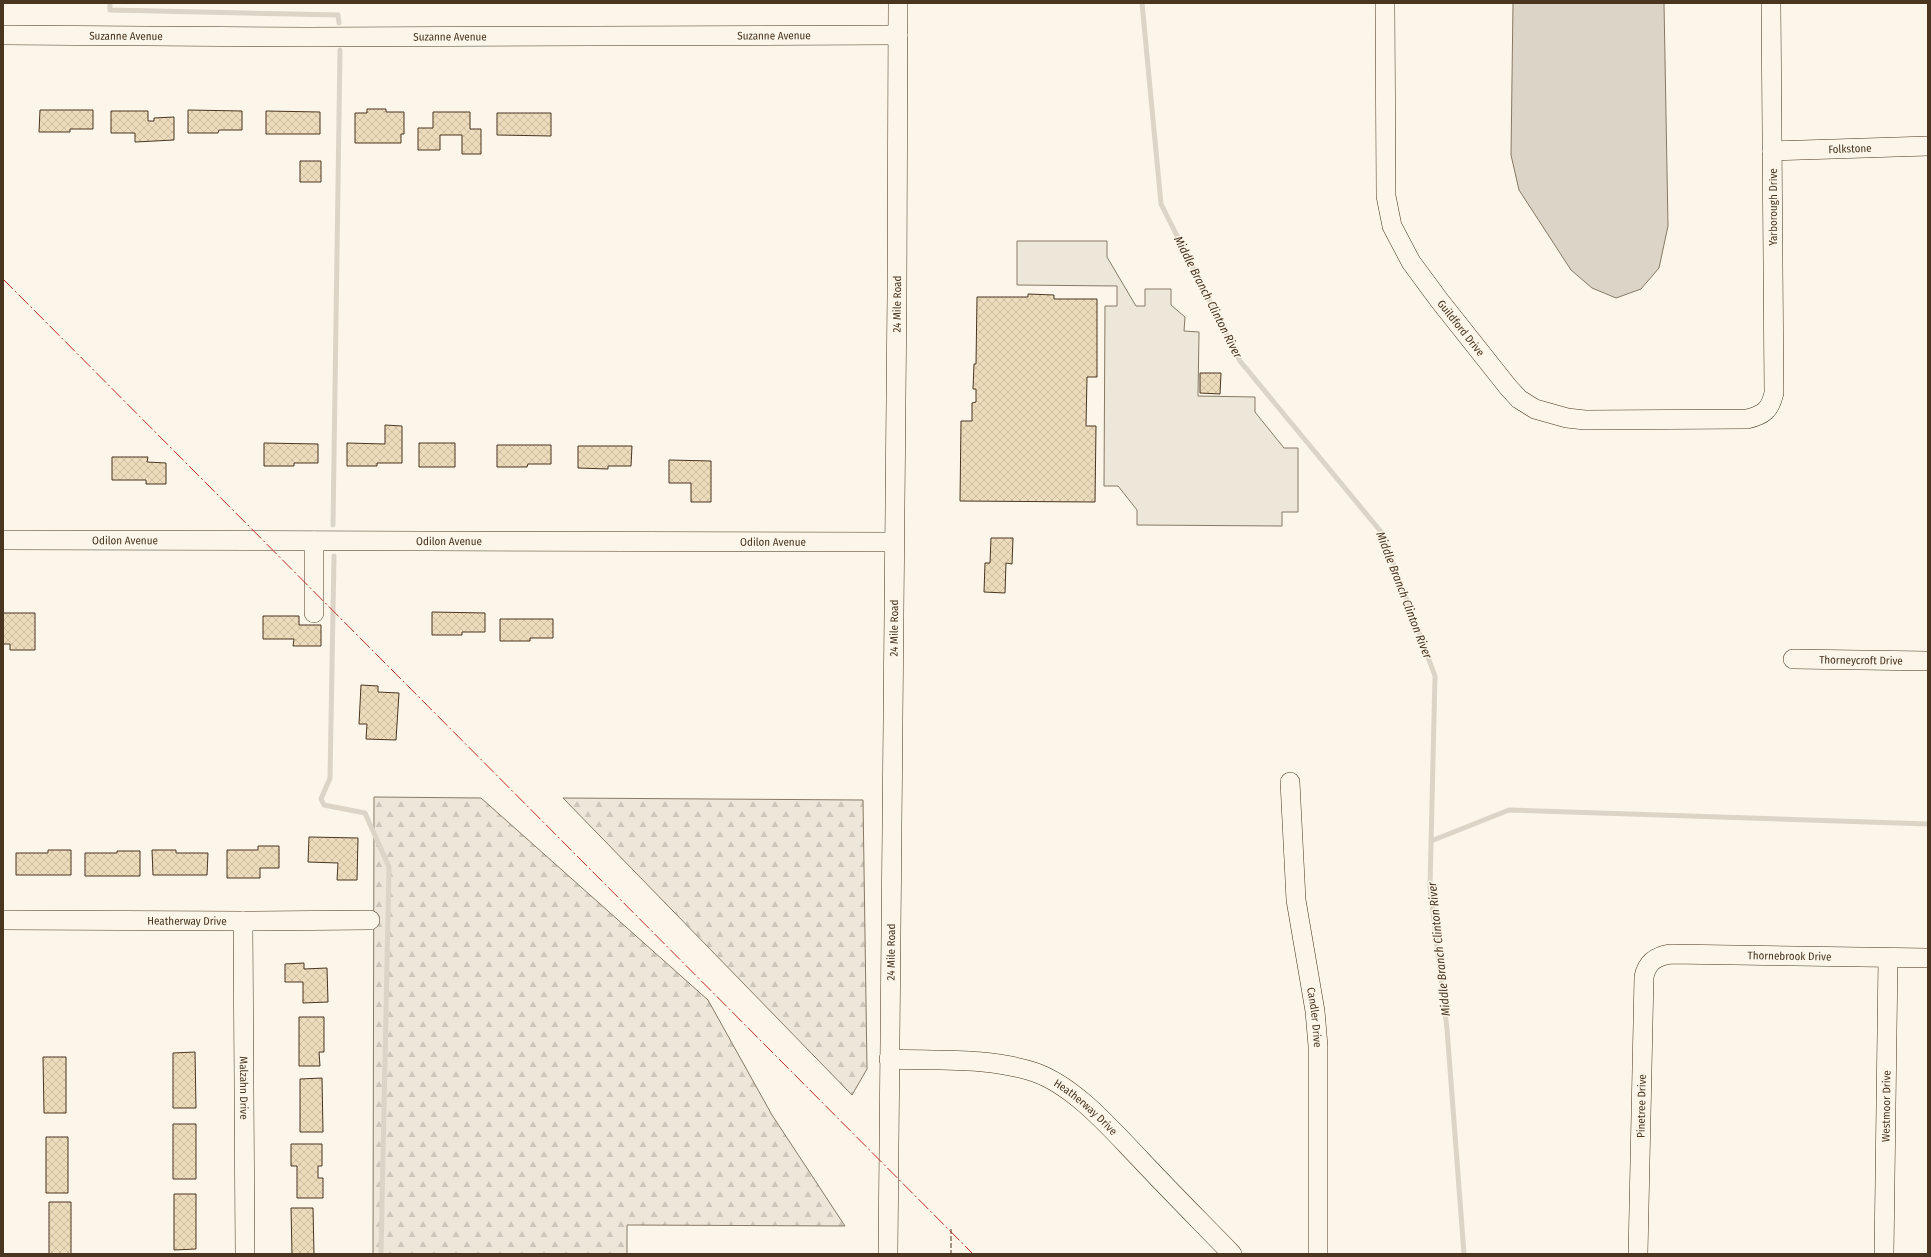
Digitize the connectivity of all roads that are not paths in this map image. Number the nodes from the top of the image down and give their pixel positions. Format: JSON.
{"nodes":[{"id":1,"x":898,"y":3,"type":"edge"},
{"id":2,"x":1385,"y":3,"type":"edge"},
{"id":3,"x":1771,"y":3,"type":"edge"},
{"id":4,"x":3,"y":34,"type":"edge"},
{"id":5,"x":898,"y":35,"type":"junction"},
{"id":6,"x":1928,"y":146,"type":"edge"},
{"id":7,"x":1772,"y":151,"type":"junction"},
{"id":8,"x":1768,"y":410,"type":"joint"},
{"id":9,"x":3,"y":540,"type":"edge"},
{"id":10,"x":314,"y":542,"type":"junction"},
{"id":11,"x":894,"y":542,"type":"junction"},
{"id":12,"x":314,"y":613,"type":"dead end"},
{"id":13,"x":1794,"y":659,"type":"dead end"},
{"id":14,"x":1928,"y":662,"type":"edge"},
{"id":15,"x":1290,"y":782,"type":"dead end"},
{"id":16,"x":3,"y":920,"type":"edge"},
{"id":17,"x":370,"y":920,"type":"dead end"},
{"id":18,"x":244,"y":922,"type":"junction"},
{"id":19,"x":1928,"y":958,"type":"edge"},
{"id":20,"x":1888,"y":959,"type":"junction"},
{"id":21,"x":1652,"y":960,"type":"joint"},
{"id":22,"x":889,"y":1060,"type":"junction"},
{"id":23,"x":245,"y":1254,"type":"edge"},
{"id":24,"x":888,"y":1254,"type":"edge"},
{"id":25,"x":1232,"y":1254,"type":"edge"},
{"id":26,"x":1318,"y":1254,"type":"edge"},
{"id":27,"x":1638,"y":1254,"type":"edge"},
{"id":28,"x":1884,"y":1254,"type":"edge"}],
"edges":[{"from":1,"to":5,"type":"street","name":"24 Mile Road"},
{"from":2,"to":8,"type":"street","name":"Guildford Drive"},
{"from":3,"to":7,"type":"street","name":"Yarborough Drive"},
{"from":4,"to":5,"type":"street","name":"Suzanne Avenue"},
{"from":5,"to":11,"type":"street","name":"24 Mile Road"},
{"from":6,"to":7,"type":"street","name":"Folkstone"},
{"from":7,"to":8,"type":"street","name":"Yarborough Drive"},
{"from":9,"to":10,"type":"street","name":"Odilon Avenue"},
{"from":10,"to":11,"type":"street","name":"Odilon Avenue"},
{"from":10,"to":12,"type":"street"},
{"from":11,"to":22,"type":"street","name":"24 Mile Road"},
{"from":13,"to":14,"type":"street","name":"Thorneycroft Drive"},
{"from":15,"to":26,"type":"street","name":"Candler Drive"},
{"from":16,"to":18,"type":"street","name":"Heatherway Drive"},
{"from":17,"to":18,"type":"street","name":"Heatherway Drive"},
{"from":18,"to":23,"type":"street","name":"Malzahn Drive"},
{"from":19,"to":20,"type":"street","name":"Thornebrook Drive"},
{"from":20,"to":21,"type":"street","name":"Thornebrook Drive"},
{"from":20,"to":28,"type":"street","name":"Westmoor Drive"},
{"from":21,"to":27,"type":"street","name":"Pinetree Drive"},
{"from":22,"to":24,"type":"street","name":"24 Mile Road"},
{"from":22,"to":25,"type":"street","name":"Heatherway Drive"}]}
